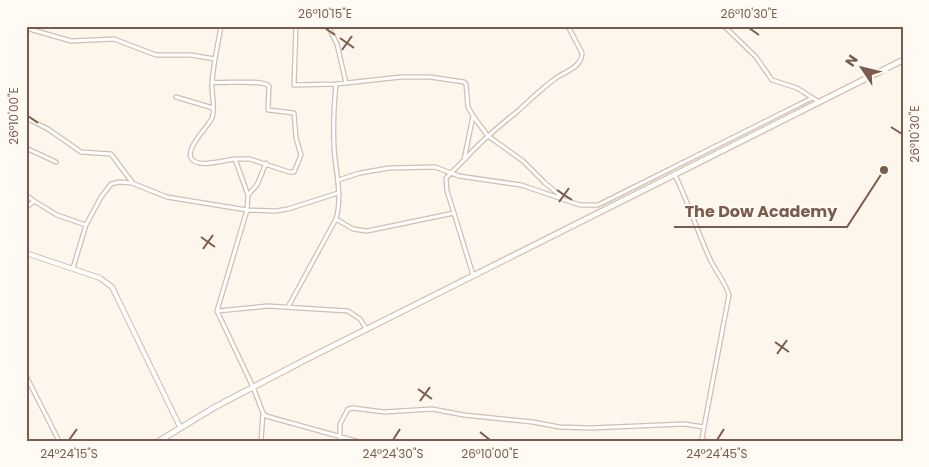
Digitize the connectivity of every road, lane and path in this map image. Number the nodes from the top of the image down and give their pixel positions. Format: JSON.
{"nodes":[{"id":1,"x":221,"y":26,"type":"edge"},
{"id":2,"x":296,"y":26,"type":"edge"},
{"id":3,"x":328,"y":26,"type":"edge"},
{"id":4,"x":568,"y":26,"type":"edge"},
{"id":5,"x":724,"y":26,"type":"edge"},
{"id":6,"x":26,"y":28,"type":"edge"},
{"id":7,"x":215,"y":59,"type":"junction"},
{"id":8,"x":903,"y":60,"type":"edge"},
{"id":9,"x":212,"y":82,"type":"junction"},
{"id":10,"x":346,"y":83,"type":"junction"},
{"id":11,"x":336,"y":84,"type":"junction"},
{"id":12,"x":176,"y":97,"type":"dead end"},
{"id":13,"x":812,"y":98,"type":"junction"},
{"id":14,"x":820,"y":103,"type":"junction"},
{"id":15,"x":213,"y":108,"type":"junction"},
{"id":16,"x":473,"y":116,"type":"junction"},
{"id":17,"x":26,"y":118,"type":"edge"},
{"id":18,"x":488,"y":136,"type":"junction"},
{"id":19,"x":26,"y":148,"type":"edge"},
{"id":20,"x":235,"y":159,"type":"junction"},
{"id":21,"x":464,"y":160,"type":"junction"},
{"id":22,"x":56,"y":162,"type":"dead end"},
{"id":23,"x":266,"y":163,"type":"junction"},
{"id":24,"x":450,"y":172,"type":"junction"},
{"id":25,"x":675,"y":174,"type":"junction"},
{"id":26,"x":338,"y":180,"type":"junction"},
{"id":27,"x":132,"y":183,"type":"junction"},
{"id":28,"x":338,"y":193,"type":"junction"},
{"id":29,"x":248,"y":195,"type":"junction"},
{"id":30,"x":26,"y":196,"type":"edge"},
{"id":31,"x":563,"y":198,"type":"junction"},
{"id":32,"x":34,"y":201,"type":"junction"},
{"id":33,"x":26,"y":208,"type":"edge"},
{"id":34,"x":247,"y":210,"type":"junction"},
{"id":35,"x":454,"y":213,"type":"junction"},
{"id":36,"x":336,"y":219,"type":"junction"},
{"id":37,"x":86,"y":225,"type":"junction"},
{"id":38,"x":26,"y":253,"type":"edge"},
{"id":39,"x":73,"y":268,"type":"junction"},
{"id":40,"x":473,"y":275,"type":"junction"},
{"id":41,"x":288,"y":307,"type":"junction"},
{"id":42,"x":218,"y":311,"type":"junction"},
{"id":43,"x":367,"y":330,"type":"junction"},
{"id":44,"x":26,"y":376,"type":"edge"},
{"id":45,"x":253,"y":387,"type":"junction"},
{"id":46,"x":263,"y":413,"type":"junction"},
{"id":47,"x":704,"y":427,"type":"junction"},
{"id":48,"x":180,"y":428,"type":"junction"},
{"id":49,"x":339,"y":439,"type":"edge"},
{"id":50,"x":59,"y":441,"type":"edge"},
{"id":51,"x":159,"y":441,"type":"edge"},
{"id":52,"x":261,"y":441,"type":"edge"},
{"id":53,"x":356,"y":441,"type":"edge"},
{"id":54,"x":705,"y":441,"type":"edge"}],
"edges":[{"from":1,"to":7,"type":"street"},
{"from":2,"to":11,"type":"street"},
{"from":3,"to":10,"type":"street"},
{"from":4,"to":18,"type":"street"},
{"from":5,"to":13,"type":"street"},
{"from":6,"to":7,"type":"street"},
{"from":7,"to":9,"type":"street"},
{"from":8,"to":14,"type":"main road"},
{"from":9,"to":15,"type":"street"},
{"from":9,"to":23,"type":"street"},
{"from":10,"to":11,"type":"street"},
{"from":10,"to":16,"type":"street"},
{"from":11,"to":26,"type":"street"},
{"from":12,"to":15,"type":"street"},
{"from":13,"to":14,"type":"street"},
{"from":13,"to":31,"type":"street"},
{"from":14,"to":25,"type":"main road"},
{"from":15,"to":20,"type":"street"},
{"from":16,"to":18,"type":"street"},
{"from":16,"to":21,"type":"street"},
{"from":17,"to":27,"type":"street"},
{"from":18,"to":21,"type":"street"},
{"from":18,"to":31,"type":"street"},
{"from":19,"to":22,"type":"street"},
{"from":20,"to":23,"type":"street"},
{"from":20,"to":29,"type":"street"},
{"from":21,"to":24,"type":"street"},
{"from":23,"to":29,"type":"street"},
{"from":24,"to":26,"type":"street"},
{"from":24,"to":31,"type":"street"},
{"from":24,"to":35,"type":"street"},
{"from":25,"to":40,"type":"main road"},
{"from":25,"to":47,"type":"street"},
{"from":26,"to":28,"type":"street"},
{"from":27,"to":34,"type":"street"},
{"from":27,"to":37,"type":"street"},
{"from":28,"to":34,"type":"street"},
{"from":28,"to":36,"type":"street"},
{"from":29,"to":34,"type":"street"},
{"from":30,"to":32,"type":"street"},
{"from":32,"to":33,"type":"street"},
{"from":32,"to":37,"type":"street"},
{"from":34,"to":42,"type":"street"},
{"from":35,"to":36,"type":"street"},
{"from":35,"to":40,"type":"street"},
{"from":36,"to":41,"type":"street"},
{"from":37,"to":39,"type":"street"},
{"from":38,"to":39,"type":"street"},
{"from":39,"to":48,"type":"street"},
{"from":40,"to":43,"type":"main road"},
{"from":41,"to":42,"type":"street"},
{"from":41,"to":43,"type":"street"},
{"from":42,"to":45,"type":"street"},
{"from":43,"to":45,"type":"main road"},
{"from":44,"to":50,"type":"street"},
{"from":45,"to":46,"type":"street"},
{"from":45,"to":48,"type":"main road"},
{"from":46,"to":49,"type":"street"},
{"from":46,"to":52,"type":"street"},
{"from":47,"to":49,"type":"street"},
{"from":47,"to":54,"type":"street"},
{"from":48,"to":51,"type":"main road"},
{"from":49,"to":53,"type":"street"}]}
